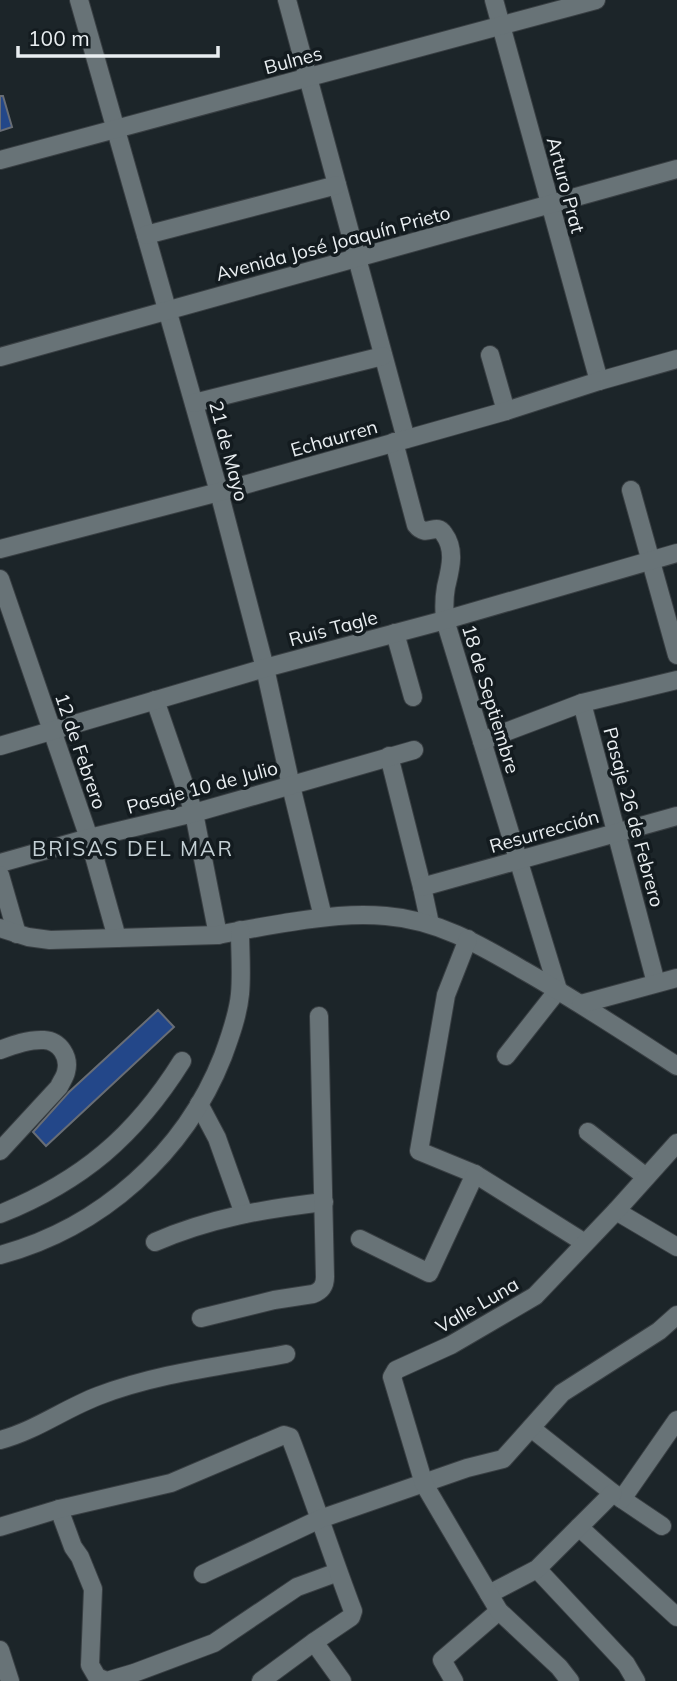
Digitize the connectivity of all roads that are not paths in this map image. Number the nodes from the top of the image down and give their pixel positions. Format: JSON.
{"nodes":[{"id":1,"x":79,"y":0,"type":"edge"},
{"id":2,"x":286,"y":0,"type":"edge"},
{"id":3,"x":494,"y":0,"type":"edge"},
{"id":4,"x":596,"y":0,"type":"edge"},
{"id":5,"x":501,"y":26,"type":"junction"},
{"id":6,"x":307,"y":78,"type":"junction"},
{"id":7,"x":116,"y":128,"type":"junction"},
{"id":8,"x":0,"y":160,"type":"edge"},
{"id":9,"x":677,"y":169,"type":"edge"},
{"id":10,"x":337,"y":185,"type":"junction"},
{"id":11,"x":550,"y":205,"type":"junction"},
{"id":12,"x":146,"y":235,"type":"junction"},
{"id":13,"x":357,"y":258,"type":"junction"},
{"id":14,"x":168,"y":311,"type":"junction"},
{"id":15,"x":383,"y":355,"type":"junction"},
{"id":16,"x":490,"y":355,"type":"dead end"},
{"id":17,"x":0,"y":357,"type":"edge"},
{"id":18,"x":677,"y":359,"type":"edge"},
{"id":19,"x":599,"y":382,"type":"junction"},
{"id":20,"x":194,"y":403,"type":"junction"},
{"id":21,"x":506,"y":411,"type":"junction"},
{"id":22,"x":400,"y":441,"type":"junction"},
{"id":23,"x":631,"y":490,"type":"dead end"},
{"id":24,"x":219,"y":492,"type":"junction"},
{"id":25,"x":0,"y":549,"type":"edge"},
{"id":26,"x":677,"y":553,"type":"edge"},
{"id":27,"x":651,"y":560,"type":"junction"},
{"id":28,"x":0,"y":579,"type":"edge"},
{"id":29,"x":445,"y":620,"type":"junction"},
{"id":30,"x":395,"y":634,"type":"junction"},
{"id":31,"x":677,"y":656,"type":"edge"},
{"id":32,"x":265,"y":668,"type":"junction"},
{"id":33,"x":677,"y":680,"type":"edge"},
{"id":34,"x":413,"y":697,"type":"dead end"},
{"id":35,"x":155,"y":700,"type":"junction"},
{"id":36,"x":582,"y":702,"type":"junction"},
{"id":37,"x":52,"y":730,"type":"junction"},
{"id":38,"x":482,"y":741,"type":"junction"},
{"id":39,"x":0,"y":746,"type":"edge"},
{"id":40,"x":414,"y":750,"type":"dead end"},
{"id":41,"x":389,"y":756,"type":"junction"},
{"id":42,"x":291,"y":786,"type":"junction"},
{"id":43,"x":194,"y":813,"type":"junction"},
{"id":44,"x":677,"y":816,"type":"edge"},
{"id":45,"x":617,"y":833,"type":"junction"},
{"id":46,"x":89,"y":838,"type":"junction"},
{"id":47,"x":518,"y":860,"type":"junction"},
{"id":48,"x":0,"y":863,"type":"edge"},
{"id":49,"x":0,"y":875,"type":"edge"},
{"id":50,"x":422,"y":887,"type":"junction"},
{"id":51,"x":323,"y":917,"type":"junction"},
{"id":52,"x":430,"y":924,"type":"junction"},
{"id":53,"x":240,"y":930,"type":"junction"},
{"id":54,"x":8,"y":931,"type":"edge"},
{"id":55,"x":218,"y":935,"type":"junction"},
{"id":56,"x":117,"y":938,"type":"junction"},
{"id":57,"x":468,"y":939,"type":"junction"},
{"id":58,"x":677,"y":978,"type":"edge"},
{"id":59,"x":656,"y":984,"type":"junction"},
{"id":60,"x":558,"y":990,"type":"junction"},
{"id":61,"x":581,"y":1004,"type":"junction"},
{"id":62,"x":319,"y":1016,"type":"dead end"},
{"id":63,"x":0,"y":1050,"type":"edge"},
{"id":64,"x":506,"y":1056,"type":"dead end"},
{"id":65,"x":182,"y":1061,"type":"dead end"},
{"id":66,"x":677,"y":1066,"type":"edge"},
{"id":67,"x":199,"y":1104,"type":"junction"},
{"id":68,"x":588,"y":1132,"type":"dead end"},
{"id":69,"x":677,"y":1143,"type":"edge"},
{"id":70,"x":0,"y":1151,"type":"edge"},
{"id":71,"x":475,"y":1174,"type":"junction"},
{"id":72,"x":646,"y":1177,"type":"junction"},
{"id":73,"x":324,"y":1202,"type":"junction"},
{"id":74,"x":616,"y":1211,"type":"junction"},
{"id":75,"x":0,"y":1213,"type":"edge"},
{"id":76,"x":244,"y":1214,"type":"junction"},
{"id":77,"x":360,"y":1239,"type":"dead end"},
{"id":78,"x":155,"y":1242,"type":"dead end"},
{"id":79,"x":585,"y":1243,"type":"junction"},
{"id":80,"x":677,"y":1247,"type":"edge"},
{"id":81,"x":0,"y":1255,"type":"edge"},
{"id":82,"x":677,"y":1315,"type":"edge"},
{"id":83,"x":201,"y":1318,"type":"dead end"},
{"id":84,"x":286,"y":1354,"type":"dead end"},
{"id":85,"x":677,"y":1420,"type":"edge"},
{"id":86,"x":531,"y":1428,"type":"junction"},
{"id":87,"x":0,"y":1440,"type":"edge"},
{"id":88,"x":424,"y":1484,"type":"junction"},
{"id":89,"x":618,"y":1496,"type":"junction"},
{"id":90,"x":59,"y":1509,"type":"junction"},
{"id":91,"x":320,"y":1519,"type":"junction"},
{"id":92,"x":662,"y":1526,"type":"dead end"},
{"id":93,"x":0,"y":1527,"type":"edge"},
{"id":94,"x":579,"y":1527,"type":"junction"},
{"id":95,"x":537,"y":1569,"type":"junction"},
{"id":96,"x":338,"y":1572,"type":"junction"},
{"id":97,"x":203,"y":1574,"type":"dead end"},
{"id":98,"x":489,"y":1594,"type":"junction"},
{"id":99,"x":499,"y":1611,"type":"junction"},
{"id":100,"x":677,"y":1617,"type":"edge"},
{"id":101,"x":314,"y":1642,"type":"junction"},
{"id":102,"x":0,"y":1650,"type":"edge"},
{"id":103,"x":135,"y":1677,"type":"edge"},
{"id":104,"x":10,"y":1681,"type":"edge"},
{"id":105,"x":261,"y":1681,"type":"edge"},
{"id":106,"x":342,"y":1681,"type":"edge"},
{"id":107,"x":454,"y":1681,"type":"edge"},
{"id":108,"x":569,"y":1681,"type":"edge"},
{"id":109,"x":636,"y":1681,"type":"edge"}],
"edges":[{"from":1,"to":7,"type":"street","name":"21 de Mayo"},
{"from":2,"to":6,"type":"street","name":"18 de Septiembre"},
{"from":3,"to":5,"type":"street","name":"Arturo Prat"},
{"from":4,"to":5,"type":"street","name":"Bulnes"},
{"from":5,"to":6,"type":"street","name":"Bulnes"},
{"from":5,"to":11,"type":"street","name":"Arturo Prat"},
{"from":6,"to":7,"type":"street","name":"Bulnes"},
{"from":6,"to":10,"type":"street","name":"18 de Septiembre"},
{"from":7,"to":8,"type":"street","name":"Bulnes"},
{"from":7,"to":12,"type":"street","name":"21 de Mayo"},
{"from":9,"to":11,"type":"street","name":"Avenida José Joaquín Prieto"},
{"from":10,"to":12,"type":"street"},
{"from":10,"to":13,"type":"street","name":"18 de Septiembre"},
{"from":11,"to":13,"type":"street","name":"Avenida José Joaquín Prieto"},
{"from":11,"to":19,"type":"street","name":"Arturo Prat"},
{"from":12,"to":14,"type":"street","name":"21 de Mayo"},
{"from":13,"to":14,"type":"street","name":"Avenida José Joaquín Prieto"},
{"from":13,"to":15,"type":"street","name":"18 de Septiembre"},
{"from":14,"to":17,"type":"street","name":"Avenida José Joaquín Prieto"},
{"from":14,"to":20,"type":"street","name":"21 de Mayo"},
{"from":15,"to":20,"type":"street"},
{"from":15,"to":22,"type":"street","name":"18 de Septiembre"},
{"from":16,"to":21,"type":"street"},
{"from":18,"to":19,"type":"street","name":"Echaurren"},
{"from":19,"to":21,"type":"street","name":"Echaurren"},
{"from":20,"to":24,"type":"street","name":"21 de Mayo"},
{"from":21,"to":22,"type":"street","name":"Echaurren"},
{"from":22,"to":24,"type":"street","name":"Echaurren"},
{"from":22,"to":29,"type":"street","name":"18 de Septiembre"},
{"from":23,"to":27,"type":"street"},
{"from":24,"to":25,"type":"street","name":"Echaurren"},
{"from":24,"to":32,"type":"street","name":"21 de Mayo"},
{"from":26,"to":27,"type":"street","name":"Ruis Tagle"},
{"from":27,"to":29,"type":"street","name":"Ruis Tagle"},
{"from":27,"to":31,"type":"street"},
{"from":28,"to":37,"type":"street","name":"12 de Febrero"},
{"from":29,"to":30,"type":"street","name":"Ruis Tagle"},
{"from":29,"to":38,"type":"street","name":"18 de Septiembre"},
{"from":30,"to":32,"type":"street","name":"Ruis Tagle"},
{"from":30,"to":34,"type":"street"},
{"from":32,"to":35,"type":"street","name":"Ruis Tagle"},
{"from":32,"to":42,"type":"street","name":"21 de Mayo"},
{"from":33,"to":36,"type":"street"},
{"from":35,"to":37,"type":"street","name":"Ruis Tagle"},
{"from":35,"to":43,"type":"street"},
{"from":36,"to":38,"type":"street"},
{"from":36,"to":45,"type":"street","name":"Pasaje 26 de Febrero"},
{"from":37,"to":39,"type":"street","name":"Ruis Tagle"},
{"from":37,"to":46,"type":"street","name":"12 de Febrero"},
{"from":38,"to":47,"type":"street","name":"18 de Septiembre"},
{"from":40,"to":41,"type":"street","name":"Pasaje 10 de Julio"},
{"from":41,"to":42,"type":"street","name":"Pasaje 10 de Julio"},
{"from":41,"to":50,"type":"street"},
{"from":42,"to":43,"type":"street","name":"Pasaje 10 de Julio"},
{"from":42,"to":51,"type":"street","name":"21 de Mayo"},
{"from":43,"to":46,"type":"street","name":"Pasaje 10 de Julio"},
{"from":43,"to":55,"type":"street"},
{"from":44,"to":45,"type":"street","name":"Resurrección"},
{"from":45,"to":47,"type":"street","name":"Resurrección"},
{"from":45,"to":59,"type":"street","name":"Pasaje 26 de Febrero"},
{"from":46,"to":48,"type":"street","name":"Pasaje 10 de Julio"},
{"from":46,"to":56,"type":"street","name":"12 de Febrero"},
{"from":47,"to":50,"type":"street","name":"Resurrección"},
{"from":47,"to":60,"type":"street","name":"18 de Septiembre"},
{"from":49,"to":54,"type":"street"},
{"from":50,"to":52,"type":"street"},
{"from":51,"to":52,"type":"street"},
{"from":51,"to":53,"type":"street"},
{"from":52,"to":57,"type":"street"},
{"from":53,"to":55,"type":"street"},
{"from":53,"to":67,"type":"street"},
{"from":54,"to":56,"type":"street"},
{"from":55,"to":56,"type":"street"},
{"from":57,"to":60,"type":"street"},
{"from":57,"to":71,"type":"street"},
{"from":58,"to":59,"type":"street"},
{"from":59,"to":61,"type":"street"},
{"from":60,"to":61,"type":"street"},
{"from":60,"to":64,"type":"street"},
{"from":61,"to":66,"type":"street"},
{"from":62,"to":73,"type":"street"},
{"from":63,"to":70,"type":"street"},
{"from":65,"to":75,"type":"street"},
{"from":67,"to":76,"type":"street"},
{"from":67,"to":81,"type":"street"},
{"from":68,"to":72,"type":"street"},
{"from":69,"to":72,"type":"street","name":"Valle Luna"},
{"from":71,"to":77,"type":"street"},
{"from":71,"to":79,"type":"street"},
{"from":72,"to":74,"type":"street","name":"Valle Luna"},
{"from":73,"to":76,"type":"street"},
{"from":73,"to":83,"type":"street"},
{"from":74,"to":79,"type":"street","name":"Valle Luna"},
{"from":74,"to":80,"type":"street"},
{"from":76,"to":78,"type":"street"},
{"from":79,"to":88,"type":"street","name":"Valle Luna"},
{"from":82,"to":86,"type":"street"},
{"from":84,"to":87,"type":"street"},
{"from":85,"to":89,"type":"street"},
{"from":86,"to":88,"type":"street"},
{"from":86,"to":89,"type":"street"},
{"from":88,"to":91,"type":"street"},
{"from":88,"to":98,"type":"street","name":"Valle Luna"},
{"from":89,"to":92,"type":"street"},
{"from":89,"to":94,"type":"street"},
{"from":90,"to":91,"type":"street"},
{"from":90,"to":93,"type":"street"},
{"from":90,"to":103,"type":"street"},
{"from":91,"to":96,"type":"street"},
{"from":91,"to":97,"type":"street"},
{"from":94,"to":95,"type":"street"},
{"from":94,"to":100,"type":"street"},
{"from":95,"to":98,"type":"street"},
{"from":95,"to":109,"type":"street"},
{"from":96,"to":101,"type":"street"},
{"from":96,"to":103,"type":"street"},
{"from":98,"to":99,"type":"street","name":"Valle Luna"},
{"from":99,"to":107,"type":"street"},
{"from":99,"to":108,"type":"street","name":"Valle Luna"},
{"from":101,"to":105,"type":"street"},
{"from":101,"to":106,"type":"street"},
{"from":102,"to":104,"type":"street"}]}
